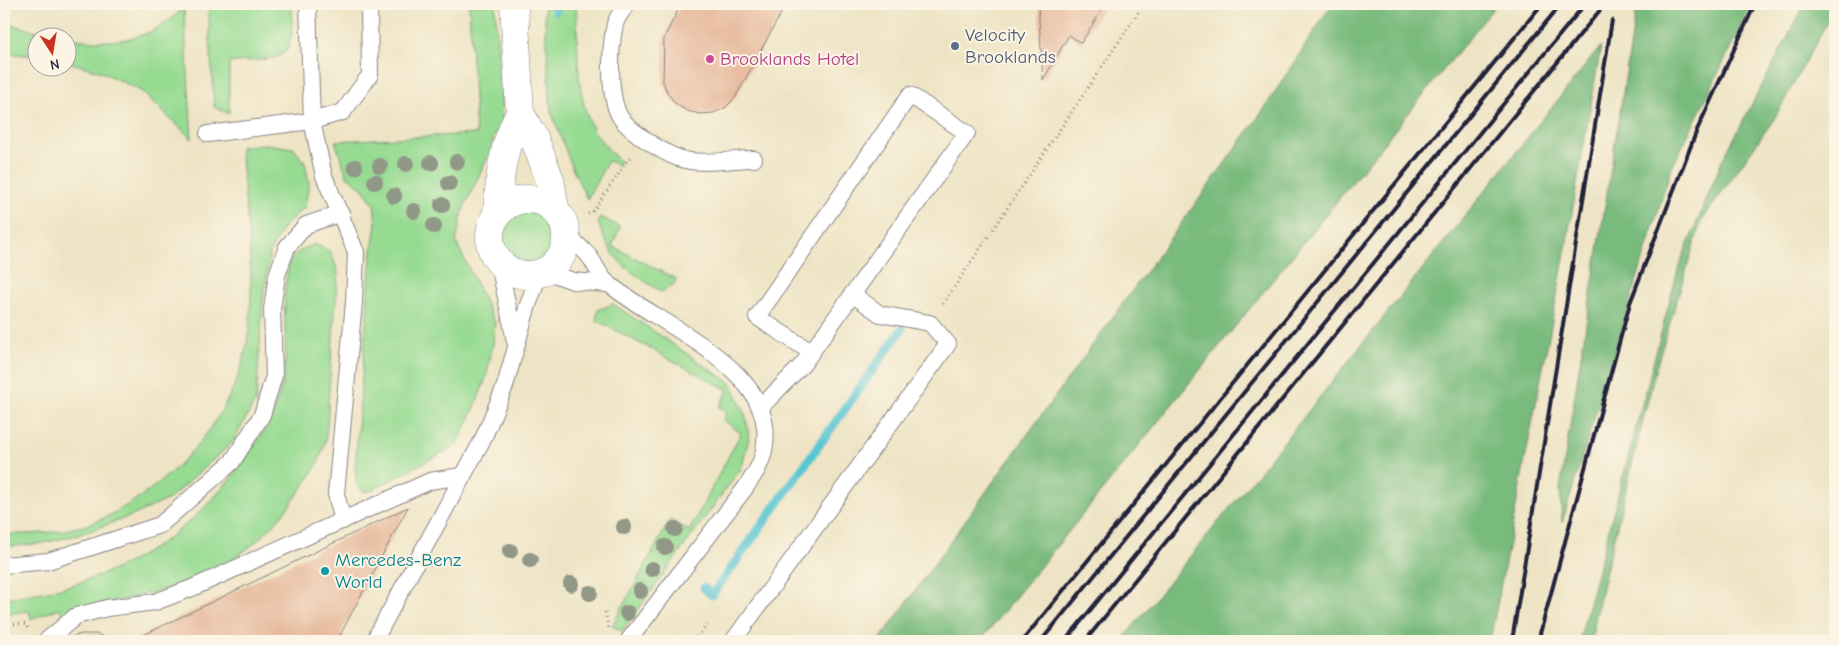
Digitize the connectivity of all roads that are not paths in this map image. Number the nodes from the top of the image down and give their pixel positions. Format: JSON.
{"nodes":[{"id":1,"x":308,"y":4,"type":"edge"},
{"id":2,"x":368,"y":4,"type":"edge"},
{"id":3,"x":514,"y":4,"type":"edge"},
{"id":4,"x":627,"y":4,"type":"edge"},
{"id":5,"x":520,"y":113,"type":"junction"},
{"id":6,"x":312,"y":121,"type":"junction"},
{"id":7,"x":208,"y":134,"type":"dead end"},
{"id":8,"x":754,"y":159,"type":"dead end"},
{"id":9,"x":555,"y":209,"type":"junction"},
{"id":10,"x":341,"y":213,"type":"junction"},
{"id":11,"x":497,"y":213,"type":"junction"},
{"id":12,"x":567,"y":235,"type":"junction"},
{"id":13,"x":499,"y":264,"type":"junction"},
{"id":14,"x":543,"y":273,"type":"junction"},
{"id":15,"x":607,"y":284,"type":"junction"},
{"id":16,"x":852,"y":294,"type":"junction"},
{"id":17,"x":516,"y":345,"type":"junction"},
{"id":18,"x":811,"y":352,"type":"junction"},
{"id":19,"x":761,"y":407,"type":"junction"},
{"id":20,"x":462,"y":476,"type":"junction"},
{"id":21,"x":342,"y":521,"type":"junction"},
{"id":22,"x":4,"y":566,"type":"edge"},
{"id":23,"x":46,"y":641,"type":"edge"},
{"id":24,"x":374,"y":641,"type":"edge"},
{"id":25,"x":628,"y":641,"type":"edge"},
{"id":26,"x":733,"y":641,"type":"edge"}],
"edges":[{"from":1,"to":6,"type":"lane"},
{"from":2,"to":6,"type":"lane"},
{"from":3,"to":5,"type":"street"},
{"from":4,"to":8,"type":"lane"},
{"from":5,"to":9,"type":"street"},
{"from":5,"to":11,"type":"street"},
{"from":6,"to":7,"type":"lane"},
{"from":6,"to":10,"type":"lane"},
{"from":9,"to":11,"type":"street"},
{"from":9,"to":12,"type":"street"},
{"from":10,"to":21,"type":"lane"},
{"from":10,"to":22,"type":"lane"},
{"from":11,"to":13,"type":"street"},
{"from":12,"to":14,"type":"street"},
{"from":12,"to":15,"type":"lane"},
{"from":13,"to":14,"type":"street"},
{"from":13,"to":17,"type":"lane"},
{"from":14,"to":15,"type":"lane"},
{"from":14,"to":17,"type":"lane"},
{"from":15,"to":19,"type":"lane"},
{"from":16,"to":18,"type":"lane"},
{"from":16,"to":18,"type":"lane"},
{"from":16,"to":26,"type":"lane"},
{"from":17,"to":20,"type":"lane"},
{"from":18,"to":19,"type":"lane"},
{"from":19,"to":25,"type":"lane"},
{"from":20,"to":21,"type":"lane"},
{"from":20,"to":24,"type":"lane"},
{"from":21,"to":23,"type":"lane"}]}
